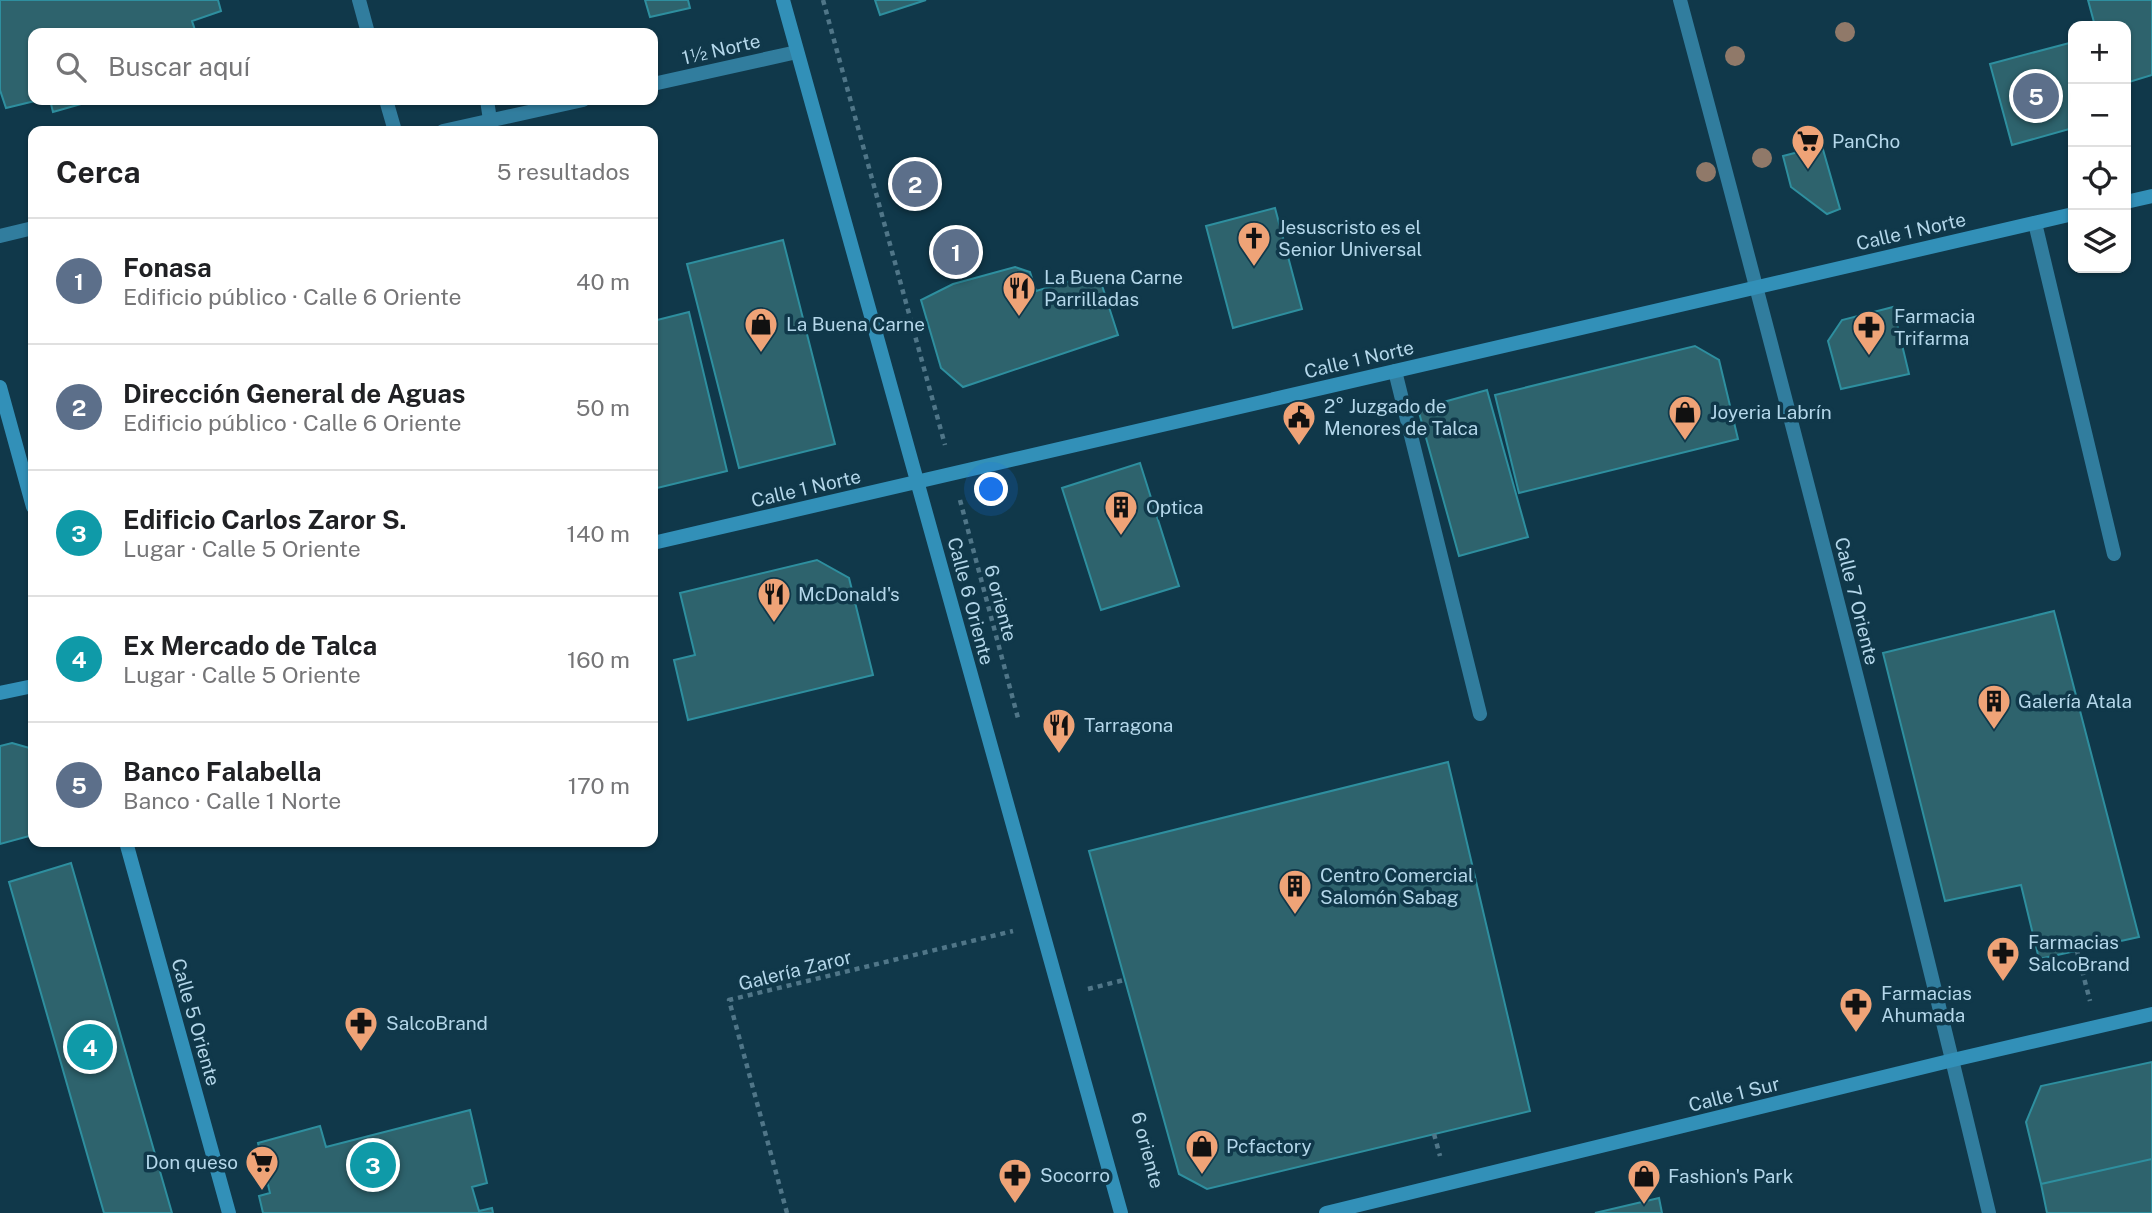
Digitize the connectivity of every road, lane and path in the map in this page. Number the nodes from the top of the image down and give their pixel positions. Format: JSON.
{"nodes":[{"id":1,"x":359,"y":0,"type":"edge"},
{"id":2,"x":783,"y":0,"type":"edge"},
{"id":3,"x":823,"y":0,"type":"edge"},
{"id":4,"x":1680,"y":0,"type":"edge"},
{"id":5,"x":367,"y":28,"type":"edge"},
{"id":6,"x":797,"y":52,"type":"junction"},
{"id":7,"x":658,"y":83,"type":"edge"},
{"id":8,"x":387,"y":105,"type":"edge"},
{"id":9,"x":488,"y":105,"type":"edge"},
{"id":10,"x":560,"y":105,"type":"edge"},
{"id":11,"x":490,"y":120,"type":"junction"},
{"id":12,"x":394,"y":126,"type":"edge"},
{"id":13,"x":464,"y":126,"type":"edge"},
{"id":14,"x":2152,"y":196,"type":"edge"},
{"id":15,"x":2131,"y":201,"type":"edge"},
{"id":16,"x":2068,"y":215,"type":"edge"},
{"id":17,"x":2035,"y":223,"type":"junction"},
{"id":18,"x":28,"y":229,"type":"edge"},
{"id":19,"x":0,"y":236,"type":"edge"},
{"id":20,"x":1757,"y":287,"type":"junction"},
{"id":21,"x":1395,"y":371,"type":"junction"},
{"id":22,"x":0,"y":387,"type":"edge"},
{"id":23,"x":953,"y":474,"type":"junction"},
{"id":24,"x":918,"y":482,"type":"junction"},
{"id":25,"x":28,"y":489,"type":"edge"},
{"id":26,"x":658,"y":542,"type":"edge"},
{"id":27,"x":2114,"y":554,"type":"dead end"},
{"id":28,"x":28,"y":687,"type":"edge"},
{"id":29,"x":0,"y":693,"type":"edge"},
{"id":30,"x":1480,"y":714,"type":"dead end"},
{"id":31,"x":1019,"y":725,"type":"dead end"},
{"id":32,"x":127,"y":847,"type":"edge"},
{"id":33,"x":1041,"y":924,"type":"junction"},
{"id":34,"x":2077,"y":951,"type":"dead end"},
{"id":35,"x":1086,"y":976,"type":"dead end"},
{"id":36,"x":1089,"y":989,"type":"dead end"},
{"id":37,"x":2152,"y":1014,"type":"edge"},
{"id":38,"x":2096,"y":1027,"type":"junction"},
{"id":39,"x":1953,"y":1060,"type":"junction"},
{"id":40,"x":229,"y":1213,"type":"edge"},
{"id":41,"x":787,"y":1213,"type":"edge"},
{"id":42,"x":1121,"y":1213,"type":"edge"},
{"id":43,"x":1326,"y":1213,"type":"edge"},
{"id":44,"x":1989,"y":1213,"type":"edge"}],
"edges":[{"from":1,"to":5,"type":"street"},
{"from":2,"to":6,"type":"main road","name":"Calle 6 Oriente"},
{"from":3,"to":23,"type":"path","name":"6 oriente"},
{"from":4,"to":20,"type":"street","name":"Calle 7 Oriente"},
{"from":6,"to":7,"type":"street","name":"1½ Norte"},
{"from":6,"to":24,"type":"main road","name":"Calle 6 Oriente"},
{"from":8,"to":12,"type":"street"},
{"from":9,"to":11,"type":"street"},
{"from":10,"to":11,"type":"street"},
{"from":11,"to":13,"type":"street"},
{"from":14,"to":15,"type":"main road"},
{"from":16,"to":17,"type":"main road","name":"Calle 1 Norte"},
{"from":17,"to":20,"type":"main road","name":"Calle 1 Norte"},
{"from":17,"to":27,"type":"street"},
{"from":18,"to":19,"type":"street"},
{"from":20,"to":21,"type":"main road","name":"Calle 1 Norte"},
{"from":20,"to":39,"type":"street","name":"Calle 7 Oriente"},
{"from":21,"to":23,"type":"main road","name":"Calle 1 Norte"},
{"from":21,"to":30,"type":"street"},
{"from":22,"to":25,"type":"main road"},
{"from":23,"to":24,"type":"main road","name":"Calle 1 Norte"},
{"from":23,"to":31,"type":"path","name":"6 oriente"},
{"from":24,"to":26,"type":"main road","name":"Calle 1 Norte"},
{"from":24,"to":33,"type":"main road","name":"Calle 6 Oriente"},
{"from":28,"to":29,"type":"main road"},
{"from":32,"to":40,"type":"main road","name":"Calle 5 Oriente"},
{"from":33,"to":41,"type":"path","name":"Galería Zaror"},
{"from":33,"to":42,"type":"main road","name":"Calle 6 Oriente"},
{"from":34,"to":38,"type":"path"},
{"from":35,"to":36,"type":"path"},
{"from":37,"to":38,"type":"main road","name":"Calle 1 Sur"},
{"from":38,"to":39,"type":"main road","name":"Calle 1 Sur"},
{"from":39,"to":43,"type":"main road","name":"Calle 1 Sur"},
{"from":39,"to":44,"type":"street","name":"Calle 7 Oriente"}]}
